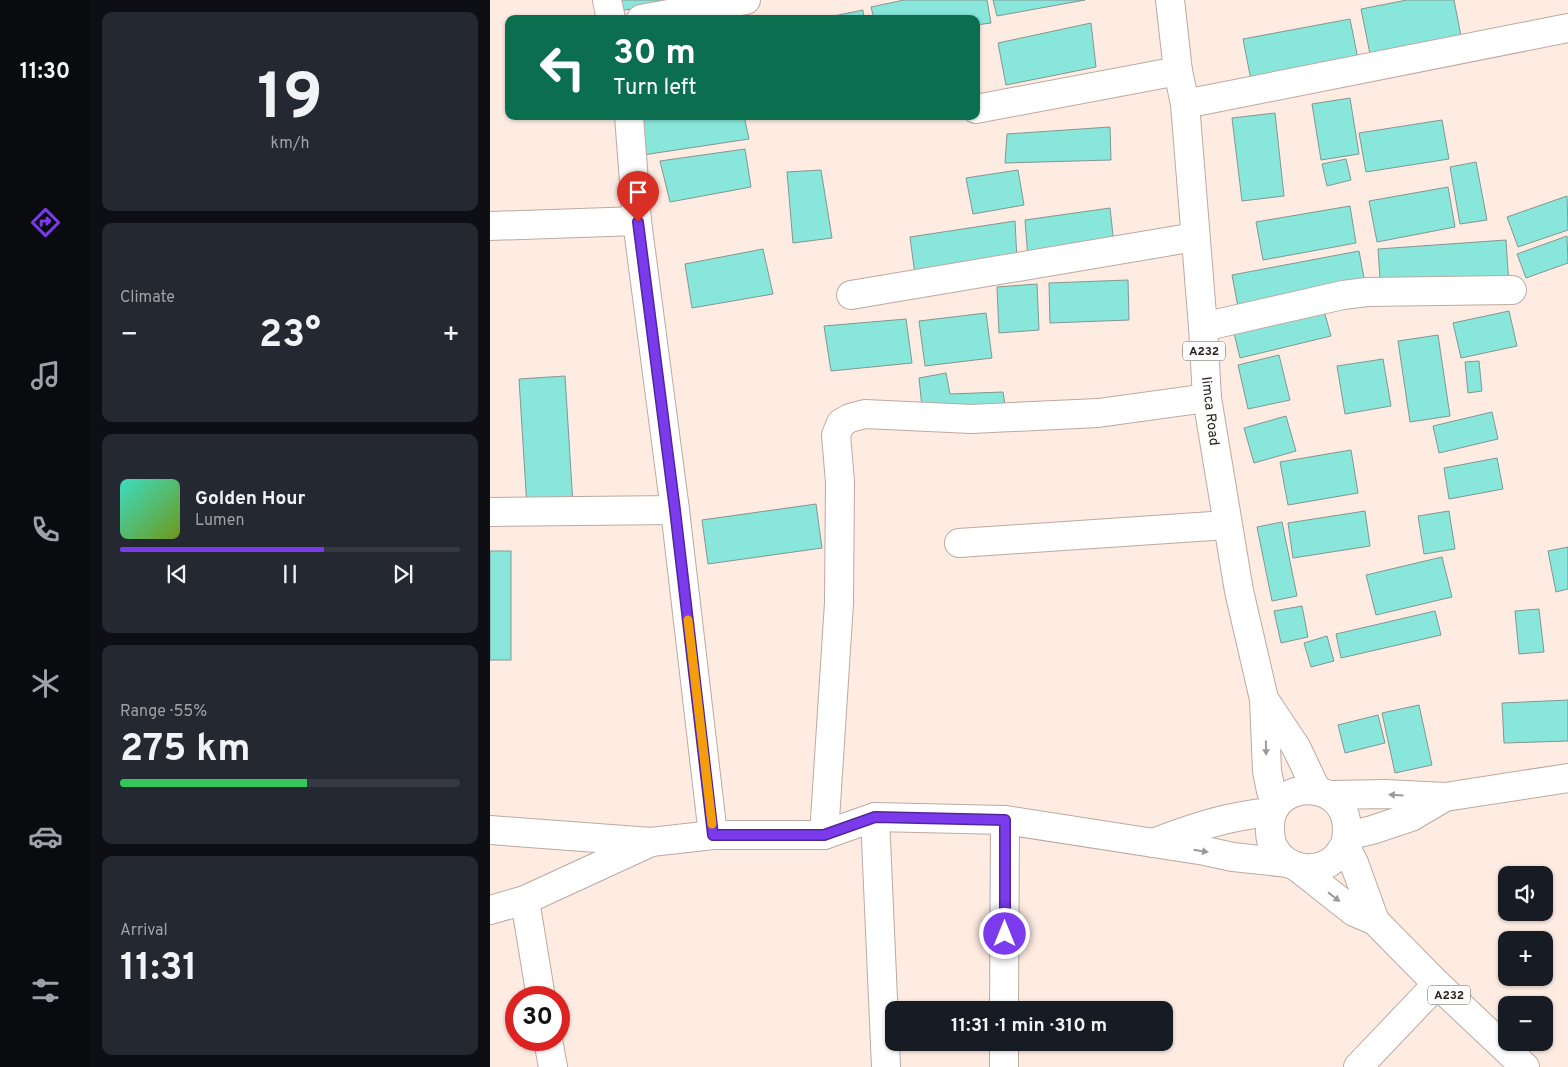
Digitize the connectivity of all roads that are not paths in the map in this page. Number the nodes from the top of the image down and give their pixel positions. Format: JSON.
{"nodes":[{"id":1,"x":607,"y":0,"type":"edge"},
{"id":2,"x":746,"y":0,"type":"edge"},
{"id":3,"x":1170,"y":0,"type":"edge"},
{"id":4,"x":610,"y":15,"type":"edge"},
{"id":5,"x":663,"y":15,"type":"edge"},
{"id":6,"x":1568,"y":28,"type":"edge"},
{"id":7,"x":1178,"y":71,"type":"junction"},
{"id":8,"x":1185,"y":104,"type":"junction"},
{"id":9,"x":980,"y":108,"type":"edge"},
{"id":10,"x":629,"y":120,"type":"edge"},
{"id":11,"x":638,"y":222,"type":"junction"},
{"id":12,"x":490,"y":226,"type":"edge"},
{"id":13,"x":1195,"y":237,"type":"junction"},
{"id":14,"x":1512,"y":290,"type":"dead end"},
{"id":15,"x":850,"y":295,"type":"dead end"},
{"id":16,"x":1203,"y":327,"type":"junction"},
{"id":17,"x":1207,"y":398,"type":"junction"},
{"id":18,"x":675,"y":510,"type":"junction"},
{"id":19,"x":490,"y":512,"type":"edge"},
{"id":20,"x":1227,"y":524,"type":"junction"},
{"id":21,"x":959,"y":543,"type":"dead end"},
{"id":22,"x":1264,"y":699,"type":"junction"},
{"id":23,"x":1568,"y":778,"type":"edge"},
{"id":24,"x":1324,"y":793,"type":"junction"},
{"id":25,"x":1445,"y":797,"type":"junction"},
{"id":26,"x":1274,"y":808,"type":"junction"},
{"id":27,"x":875,"y":817,"type":"junction"},
{"id":28,"x":1005,"y":820,"type":"junction"},
{"id":29,"x":490,"y":830,"type":"edge"},
{"id":30,"x":713,"y":835,"type":"junction"},
{"id":31,"x":824,"y":835,"type":"junction"},
{"id":32,"x":1346,"y":840,"type":"junction"},
{"id":33,"x":651,"y":842,"type":"junction"},
{"id":34,"x":1152,"y":843,"type":"junction"},
{"id":35,"x":1292,"y":865,"type":"junction"},
{"id":36,"x":525,"y":900,"type":"junction"},
{"id":37,"x":490,"y":910,"type":"edge"},
{"id":38,"x":1375,"y":921,"type":"junction"},
{"id":39,"x":1437,"y":984,"type":"junction"},
{"id":40,"x":539,"y":986,"type":"edge"},
{"id":41,"x":1004,"y":1001,"type":"edge"},
{"id":42,"x":550,"y":1051,"type":"edge"},
{"id":43,"x":1004,"y":1051,"type":"edge"},
{"id":44,"x":553,"y":1067,"type":"edge"},
{"id":45,"x":886,"y":1067,"type":"edge"},
{"id":46,"x":1004,"y":1067,"type":"edge"},
{"id":47,"x":1358,"y":1067,"type":"edge"},
{"id":48,"x":1525,"y":1067,"type":"edge"}],
"edges":[{"from":1,"to":4,"type":"street"},
{"from":2,"to":5,"type":"street"},
{"from":3,"to":7,"type":"street","name":"limca Road","number":"A232"},
{"from":6,"to":8,"type":"street"},
{"from":7,"to":8,"type":"street","name":"limca Road","number":"A232"},
{"from":7,"to":9,"type":"street"},
{"from":8,"to":13,"type":"street","name":"limca Road","number":"A232"},
{"from":10,"to":11,"type":"street"},
{"from":11,"to":12,"type":"street"},
{"from":11,"to":18,"type":"street"},
{"from":13,"to":15,"type":"street"},
{"from":13,"to":16,"type":"street","name":"limca Road","number":"A232"},
{"from":14,"to":16,"type":"street"},
{"from":16,"to":17,"type":"street","name":"limca Road","number":"A232"},
{"from":17,"to":20,"type":"street","name":"limca Road","number":"A232"},
{"from":17,"to":31,"type":"street"},
{"from":18,"to":19,"type":"street"},
{"from":18,"to":30,"type":"street"},
{"from":20,"to":21,"type":"street"},
{"from":20,"to":22,"type":"street","name":"limca Road","number":"A232"},
{"from":22,"to":24,"type":"street","name":"limca Road","number":"A232"},
{"from":22,"to":26,"type":"street","name":"limca Road","number":"A232","one_way":true},
{"from":23,"to":25,"type":"street"},
{"from":25,"to":24,"type":"street","one_way":true},
{"from":24,"to":26,"type":"street"},
{"from":24,"to":32,"type":"street"},
{"from":25,"to":32,"type":"street"},
{"from":26,"to":34,"type":"street"},
{"from":26,"to":35,"type":"street"},
{"from":27,"to":28,"type":"street"},
{"from":27,"to":31,"type":"street"},
{"from":27,"to":45,"type":"street"},
{"from":28,"to":34,"type":"street"},
{"from":28,"to":41,"type":"street"},
{"from":29,"to":33,"type":"street"},
{"from":30,"to":31,"type":"street"},
{"from":30,"to":33,"type":"street"},
{"from":32,"to":35,"type":"street"},
{"from":32,"to":38,"type":"street","number":"A232"},
{"from":33,"to":36,"type":"street"},
{"from":34,"to":35,"type":"street","one_way":true},
{"from":35,"to":38,"type":"street","number":"A232","one_way":true},
{"from":36,"to":37,"type":"street"},
{"from":36,"to":40,"type":"street"},
{"from":38,"to":39,"type":"street","number":"A232"},
{"from":39,"to":47,"type":"street"},
{"from":39,"to":48,"type":"street","number":"A232"},
{"from":42,"to":44,"type":"street"},
{"from":43,"to":46,"type":"street"}]}
